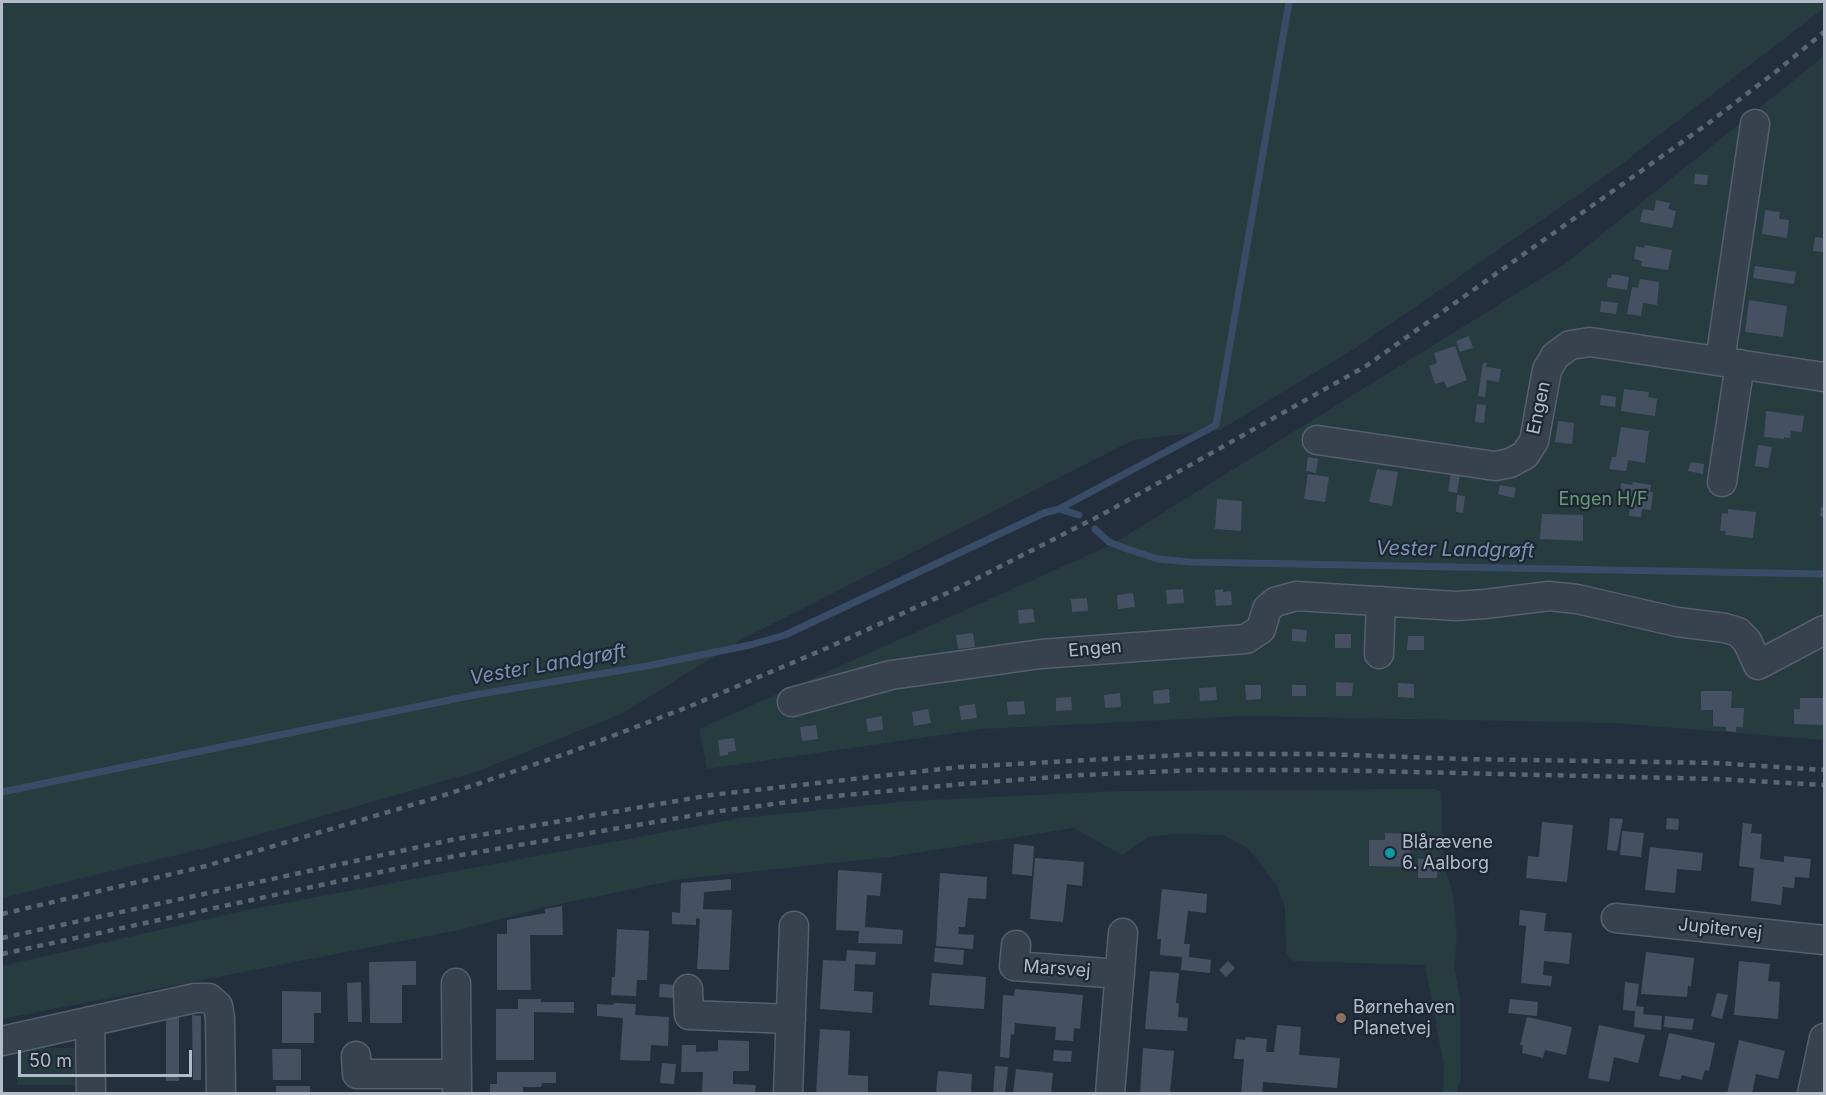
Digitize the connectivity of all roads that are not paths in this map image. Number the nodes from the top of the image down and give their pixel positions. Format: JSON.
{"nodes":[{"id":1,"x":1755,"y":124,"type":"dead end"},
{"id":2,"x":1730,"y":362,"type":"junction"},
{"id":3,"x":1824,"y":377,"type":"edge"},
{"id":4,"x":1317,"y":440,"type":"dead end"},
{"id":5,"x":1722,"y":482,"type":"dead end"},
{"id":6,"x":1381,"y":601,"type":"junction"},
{"id":7,"x":1824,"y":630,"type":"edge"},
{"id":8,"x":1379,"y":654,"type":"dead end"},
{"id":9,"x":792,"y":702,"type":"dead end"},
{"id":10,"x":1616,"y":918,"type":"dead end"},
{"id":11,"x":794,"y":926,"type":"dead end"},
{"id":12,"x":1123,"y":933,"type":"dead end"},
{"id":13,"x":1824,"y":940,"type":"edge"},
{"id":14,"x":1016,"y":945,"type":"dead end"},
{"id":15,"x":1120,"y":974,"type":"junction"},
{"id":16,"x":456,"y":983,"type":"dead end"},
{"id":17,"x":688,"y":989,"type":"dead end"},
{"id":18,"x":791,"y":1019,"type":"junction"},
{"id":19,"x":90,"y":1021,"type":"junction"},
{"id":20,"x":1824,"y":1038,"type":"edge"},
{"id":21,"x":2,"y":1041,"type":"edge"},
{"id":22,"x":356,"y":1056,"type":"dead end"},
{"id":23,"x":457,"y":1084,"type":"edge"},
{"id":24,"x":91,"y":1094,"type":"edge"},
{"id":25,"x":221,"y":1094,"type":"edge"},
{"id":26,"x":788,"y":1094,"type":"edge"},
{"id":27,"x":1110,"y":1094,"type":"edge"},
{"id":28,"x":1812,"y":1094,"type":"edge"}],
"edges":[{"from":1,"to":2,"type":"street"},
{"from":2,"to":3,"type":"street","name":"Engen"},
{"from":2,"to":4,"type":"street","name":"Engen"},
{"from":2,"to":5,"type":"street"},
{"from":6,"to":7,"type":"street","name":"Engen"},
{"from":6,"to":8,"type":"street"},
{"from":6,"to":9,"type":"street","name":"Engen"},
{"from":10,"to":13,"type":"street","name":"Jupitervej"},
{"from":11,"to":18,"type":"street"},
{"from":12,"to":15,"type":"street"},
{"from":14,"to":15,"type":"street","name":"Marsvej"},
{"from":15,"to":27,"type":"street"},
{"from":16,"to":23,"type":"street"},
{"from":17,"to":18,"type":"street"},
{"from":18,"to":26,"type":"street"},
{"from":19,"to":21,"type":"street"},
{"from":19,"to":24,"type":"street"},
{"from":19,"to":25,"type":"street"},
{"from":20,"to":28,"type":"street"},
{"from":22,"to":23,"type":"street"}]}
